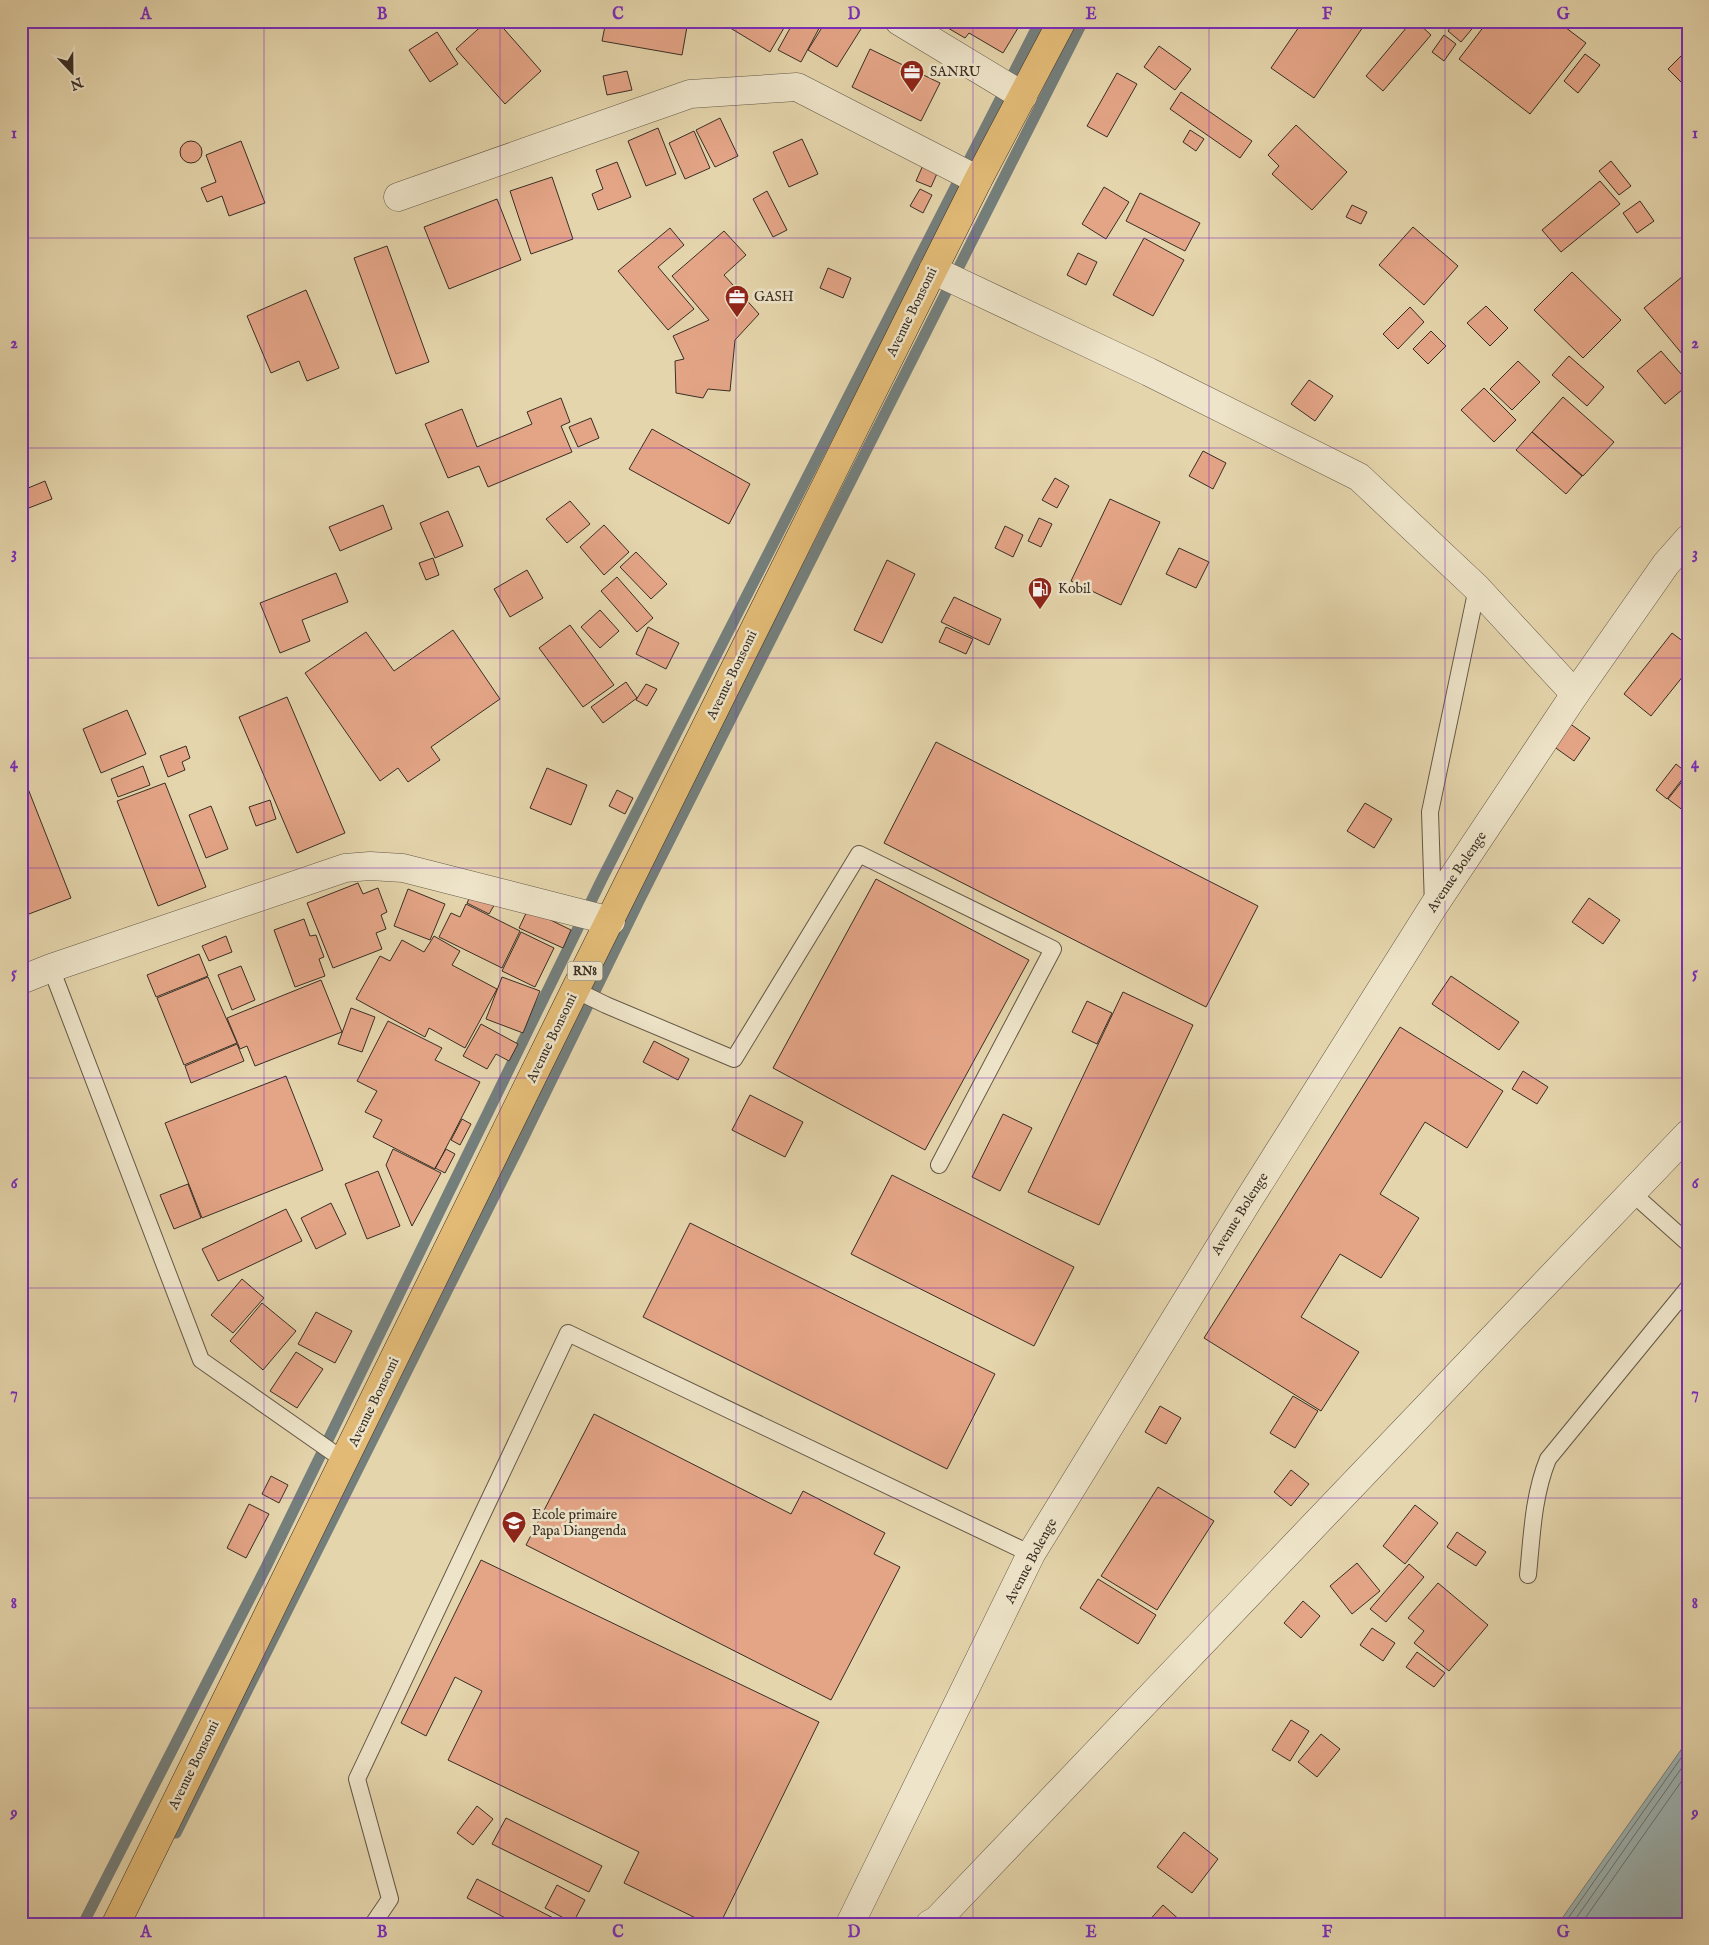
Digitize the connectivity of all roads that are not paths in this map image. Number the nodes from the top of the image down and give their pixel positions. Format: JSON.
{"nodes":[{"id":1,"x":899,"y":21,"type":"edge"},
{"id":2,"x":1062,"y":21,"type":"edge"},
{"id":3,"x":1023,"y":96,"type":"junction"},
{"id":4,"x":978,"y":180,"type":"junction"},
{"id":5,"x":398,"y":197,"type":"dead end"},
{"id":6,"x":933,"y":270,"type":"junction"},
{"id":7,"x":1688,"y":539,"type":"edge"},
{"id":8,"x":1477,"y":588,"type":"junction"},
{"id":9,"x":1575,"y":694,"type":"junction"},
{"id":10,"x":1433,"y":907,"type":"junction"},
{"id":11,"x":611,"y":921,"type":"junction"},
{"id":12,"x":51,"y":968,"type":"junction"},
{"id":13,"x":21,"y":980,"type":"edge"},
{"id":14,"x":575,"y":990,"type":"junction"},
{"id":15,"x":1688,"y":1134,"type":"edge"},
{"id":16,"x":939,"y":1165,"type":"dead end"},
{"id":17,"x":1632,"y":1193,"type":"junction"},
{"id":18,"x":1688,"y":1243,"type":"edge"},
{"id":19,"x":1688,"y":1288,"type":"edge"},
{"id":20,"x":345,"y":1461,"type":"junction"},
{"id":21,"x":1032,"y":1554,"type":"junction"},
{"id":22,"x":1528,"y":1574,"type":"dead end"},
{"id":23,"x":116,"y":1924,"type":"edge"},
{"id":24,"x":373,"y":1924,"type":"edge"},
{"id":25,"x":850,"y":1924,"type":"edge"},
{"id":26,"x":930,"y":1924,"type":"edge"}],
"edges":[{"from":1,"to":3,"type":"street"},
{"from":2,"to":3,"type":"main road","name":"Avenue Bonsomi","number":"RN8"},
{"from":3,"to":4,"type":"main road","name":"Avenue Bonsomi","number":"RN8"},
{"from":4,"to":5,"type":"street"},
{"from":4,"to":6,"type":"main road","name":"Avenue Bonsomi","number":"RN8"},
{"from":6,"to":8,"type":"street"},
{"from":6,"to":11,"type":"main road","name":"Avenue Bonsomi","number":"RN8"},
{"from":7,"to":9,"type":"street","name":"Avenue Bolenge"},
{"from":8,"to":9,"type":"street"},
{"from":8,"to":10,"type":"lane"},
{"from":9,"to":10,"type":"street","name":"Avenue Bolenge"},
{"from":10,"to":21,"type":"street","name":"Avenue Bolenge"},
{"from":11,"to":12,"type":"street"},
{"from":11,"to":14,"type":"main road","name":"Avenue Bonsomi","number":"RN8"},
{"from":12,"to":13,"type":"street"},
{"from":12,"to":20,"type":"lane"},
{"from":14,"to":16,"type":"lane"},
{"from":14,"to":20,"type":"main road","name":"Avenue Bonsomi","number":"RN8"},
{"from":15,"to":17,"type":"street"},
{"from":17,"to":18,"type":"lane"},
{"from":17,"to":26,"type":"street"},
{"from":19,"to":22,"type":"lane"},
{"from":20,"to":23,"type":"main road","name":"Avenue Bonsomi","number":"RN8"},
{"from":21,"to":24,"type":"lane"},
{"from":21,"to":25,"type":"street","name":"Avenue Bolenge"}]}
